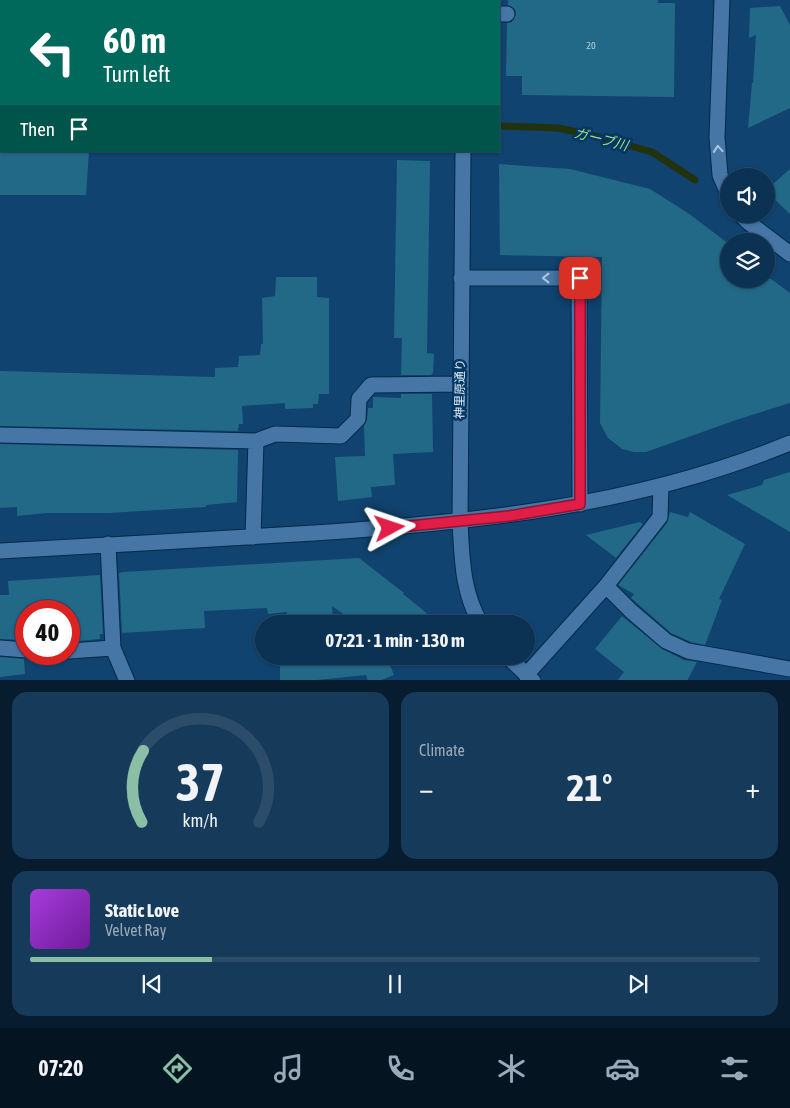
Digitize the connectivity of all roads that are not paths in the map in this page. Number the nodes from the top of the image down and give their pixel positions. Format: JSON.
{"nodes":[{"id":1,"x":722,"y":0,"type":"edge"},
{"id":2,"x":463,"y":152,"type":"edge"},
{"id":3,"x":720,"y":175,"type":"edge"},
{"id":4,"x":749,"y":223,"type":"edge"},
{"id":5,"x":790,"y":254,"type":"edge"},
{"id":6,"x":461,"y":278,"type":"junction"},
{"id":7,"x":460,"y":384,"type":"junction"},
{"id":8,"x":0,"y":435,"type":"edge"},
{"id":9,"x":256,"y":441,"type":"junction"},
{"id":10,"x":790,"y":443,"type":"edge"},
{"id":11,"x":661,"y":486,"type":"junction"},
{"id":12,"x":580,"y":504,"type":"junction"},
{"id":13,"x":460,"y":522,"type":"junction"},
{"id":14,"x":253,"y":537,"type":"junction"},
{"id":15,"x":108,"y":544,"type":"junction"},
{"id":16,"x":0,"y":551,"type":"edge"},
{"id":17,"x":606,"y":586,"type":"junction"},
{"id":18,"x":477,"y":615,"type":"edge"},
{"id":19,"x":0,"y":648,"type":"edge"},
{"id":20,"x":113,"y":648,"type":"junction"},
{"id":21,"x":15,"y":649,"type":"edge"},
{"id":22,"x":80,"y":650,"type":"edge"},
{"id":23,"x":516,"y":665,"type":"edge"},
{"id":24,"x":790,"y":669,"type":"edge"},
{"id":25,"x":530,"y":678,"type":"edge"},
{"id":26,"x":127,"y":680,"type":"edge"}],
"edges":[{"from":3,"to":1,"type":"street","one_way":true},
{"from":2,"to":6,"type":"street","name":"神里原通り"},
{"from":4,"to":5,"type":"street"},
{"from":6,"to":7,"type":"street","name":"神里原通り"},
{"from":12,"to":6,"type":"street","one_way":true},
{"from":7,"to":9,"type":"street"},
{"from":7,"to":13,"type":"street","name":"神里原通り"},
{"from":8,"to":9,"type":"street"},
{"from":9,"to":14,"type":"street"},
{"from":10,"to":11,"type":"street"},
{"from":11,"to":12,"type":"street"},
{"from":11,"to":17,"type":"street"},
{"from":12,"to":13,"type":"street"},
{"from":13,"to":14,"type":"street"},
{"from":13,"to":18,"type":"street","name":"神里原通り"},
{"from":14,"to":15,"type":"street"},
{"from":15,"to":16,"type":"street"},
{"from":15,"to":20,"type":"street"},
{"from":17,"to":24,"type":"street"},
{"from":17,"to":25,"type":"street"},
{"from":19,"to":21,"type":"street"},
{"from":20,"to":22,"type":"street"},
{"from":20,"to":26,"type":"street"},
{"from":23,"to":25,"type":"street"}]}
